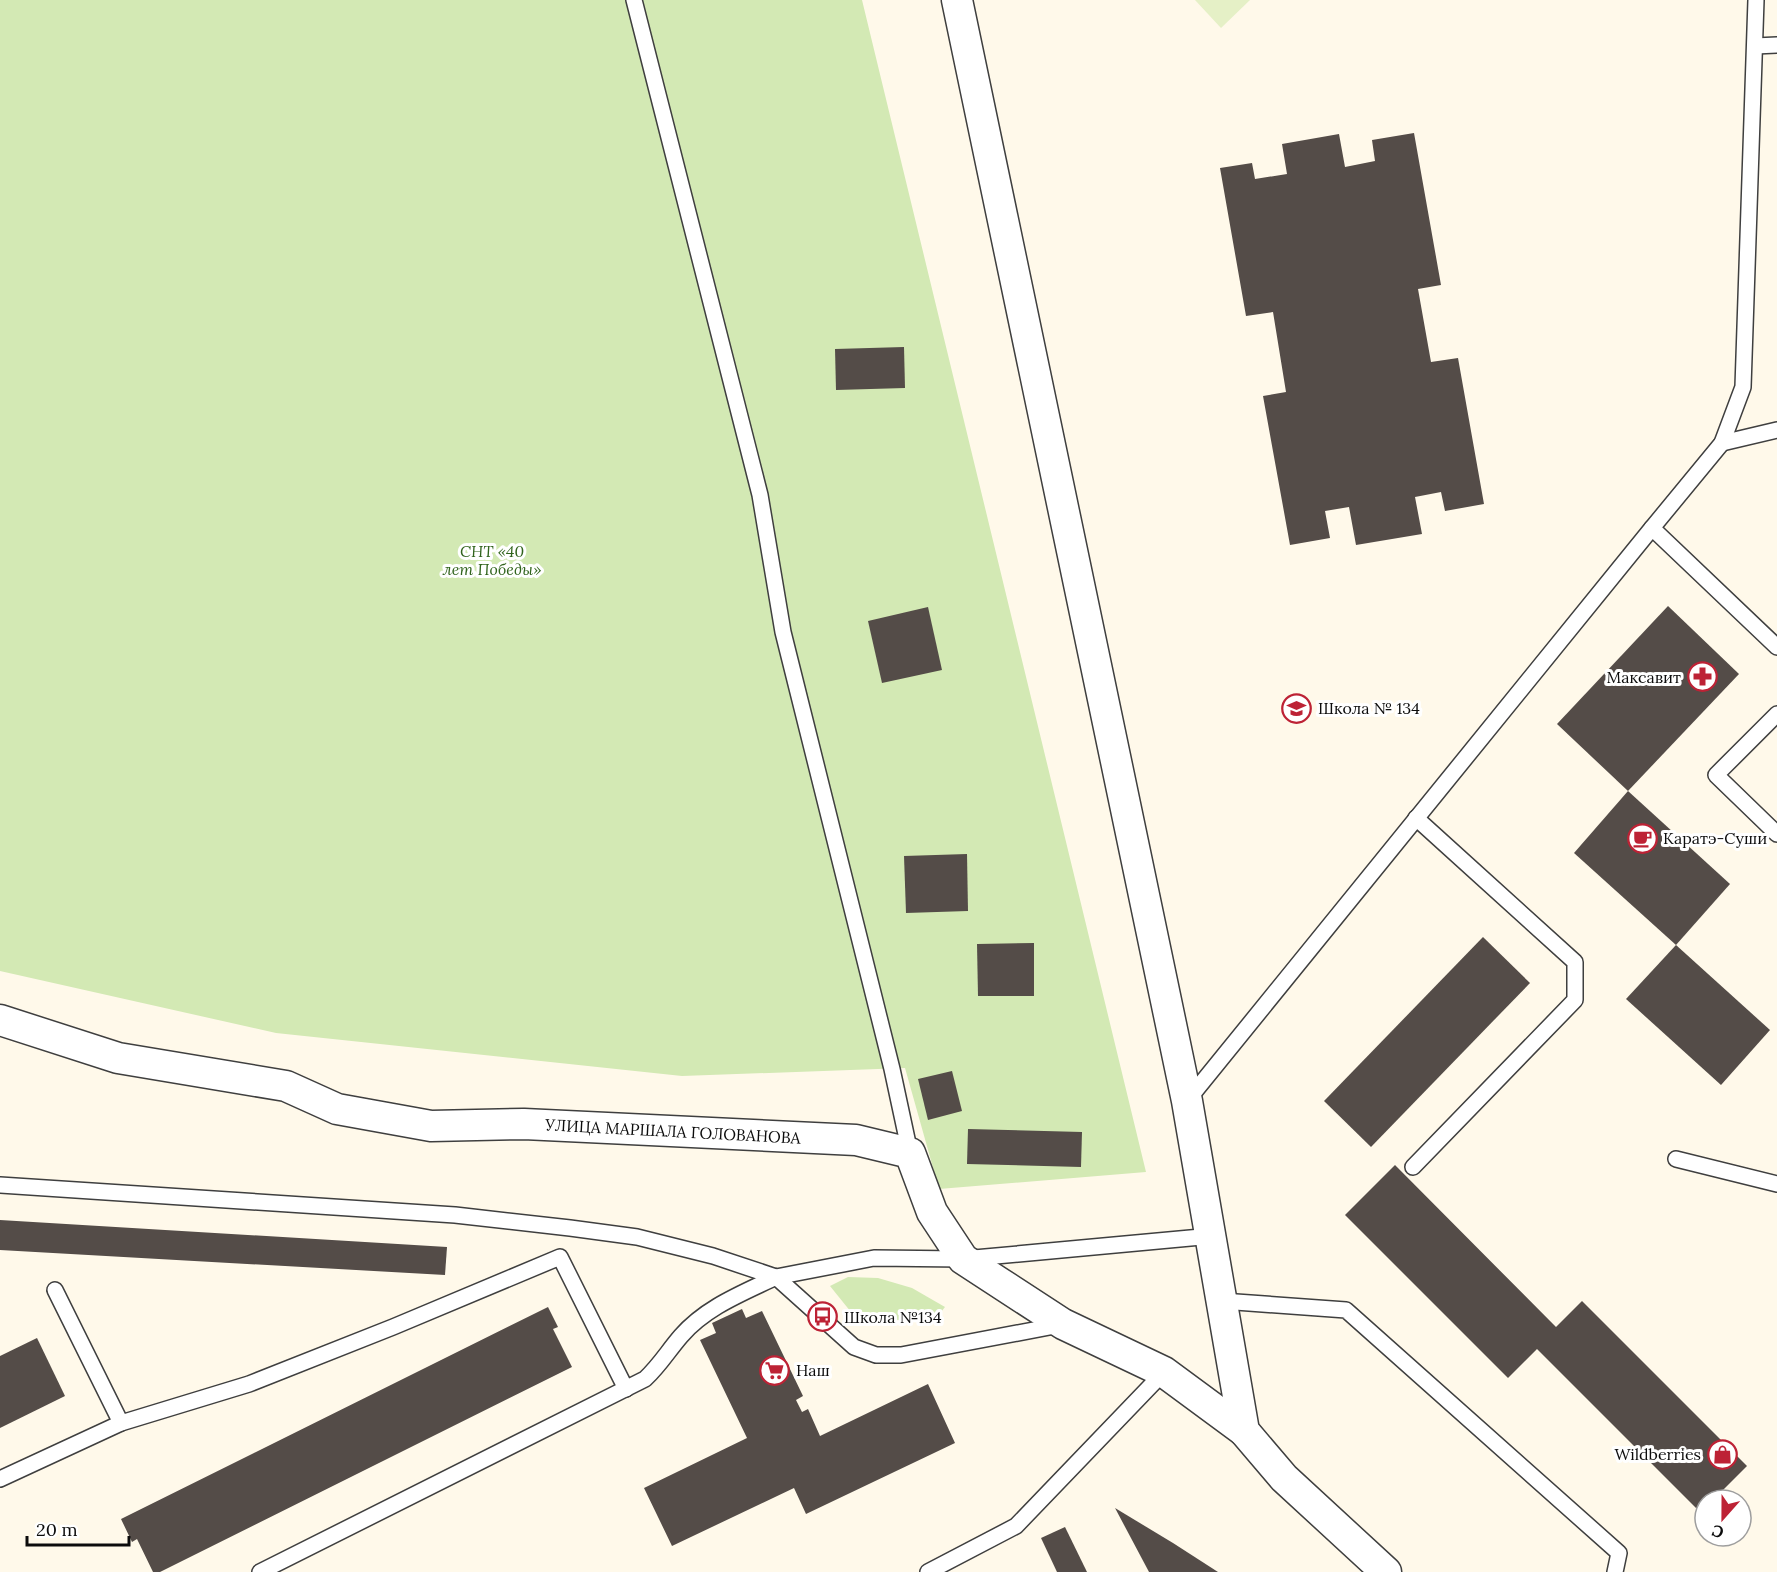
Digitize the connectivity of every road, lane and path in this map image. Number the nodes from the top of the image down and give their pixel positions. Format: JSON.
{"nodes":[{"id":1,"x":634,"y":0,"type":"edge"},
{"id":2,"x":957,"y":0,"type":"edge"},
{"id":3,"x":1756,"y":0,"type":"edge"},
{"id":4,"x":1777,"y":45,"type":"edge"},
{"id":5,"x":1755,"y":46,"type":"junction"},
{"id":6,"x":1777,"y":430,"type":"edge"},
{"id":7,"x":1722,"y":443,"type":"junction"},
{"id":8,"x":1652,"y":528,"type":"junction"},
{"id":9,"x":1777,"y":647,"type":"edge"},
{"id":10,"x":1777,"y":714,"type":"edge"},
{"id":11,"x":1416,"y":818,"type":"junction"},
{"id":12,"x":1777,"y":834,"type":"edge"},
{"id":13,"x":0,"y":1020,"type":"edge"},
{"id":14,"x":1187,"y":1101,"type":"junction"},
{"id":15,"x":910,"y":1153,"type":"junction"},
{"id":16,"x":1676,"y":1158,"type":"dead end"},
{"id":17,"x":1413,"y":1167,"type":"dead end"},
{"id":18,"x":1777,"y":1184,"type":"edge"},
{"id":19,"x":0,"y":1185,"type":"edge"},
{"id":20,"x":1212,"y":1236,"type":"junction"},
{"id":21,"x":963,"y":1259,"type":"junction"},
{"id":22,"x":776,"y":1277,"type":"junction"},
{"id":23,"x":55,"y":1290,"type":"dead end"},
{"id":24,"x":1222,"y":1301,"type":"junction"},
{"id":25,"x":1063,"y":1324,"type":"junction"},
{"id":26,"x":1164,"y":1372,"type":"junction"},
{"id":27,"x":626,"y":1389,"type":"junction"},
{"id":28,"x":121,"y":1423,"type":"junction"},
{"id":29,"x":1244,"y":1431,"type":"junction"},
{"id":30,"x":0,"y":1479,"type":"edge"},
{"id":31,"x":260,"y":1572,"type":"edge"},
{"id":32,"x":928,"y":1572,"type":"edge"},
{"id":33,"x":1386,"y":1572,"type":"edge"},
{"id":34,"x":1615,"y":1572,"type":"edge"}],
"edges":[{"from":1,"to":15,"type":"lane"},
{"from":2,"to":14,"type":"street"},
{"from":3,"to":5,"type":"lane"},
{"from":4,"to":5,"type":"lane"},
{"from":5,"to":7,"type":"lane"},
{"from":6,"to":7,"type":"lane"},
{"from":7,"to":8,"type":"lane"},
{"from":8,"to":9,"type":"lane"},
{"from":8,"to":11,"type":"lane"},
{"from":10,"to":12,"type":"lane"},
{"from":11,"to":14,"type":"lane"},
{"from":11,"to":17,"type":"lane"},
{"from":13,"to":15,"type":"street","name":"УЛИЦА МАРШАЛА ГОЛОВАНОВА"},
{"from":14,"to":20,"type":"street"},
{"from":15,"to":21,"type":"street"},
{"from":16,"to":18,"type":"lane"},
{"from":19,"to":22,"type":"lane"},
{"from":20,"to":21,"type":"lane"},
{"from":20,"to":24,"type":"street"},
{"from":21,"to":22,"type":"lane"},
{"from":21,"to":25,"type":"street"},
{"from":22,"to":25,"type":"lane"},
{"from":22,"to":27,"type":"lane"},
{"from":23,"to":28,"type":"lane"},
{"from":24,"to":29,"type":"street"},
{"from":24,"to":34,"type":"lane"},
{"from":25,"to":26,"type":"street"},
{"from":26,"to":29,"type":"street"},
{"from":26,"to":32,"type":"lane"},
{"from":27,"to":28,"type":"lane"},
{"from":27,"to":31,"type":"lane"},
{"from":28,"to":30,"type":"lane"},
{"from":29,"to":33,"type":"street"}]}
